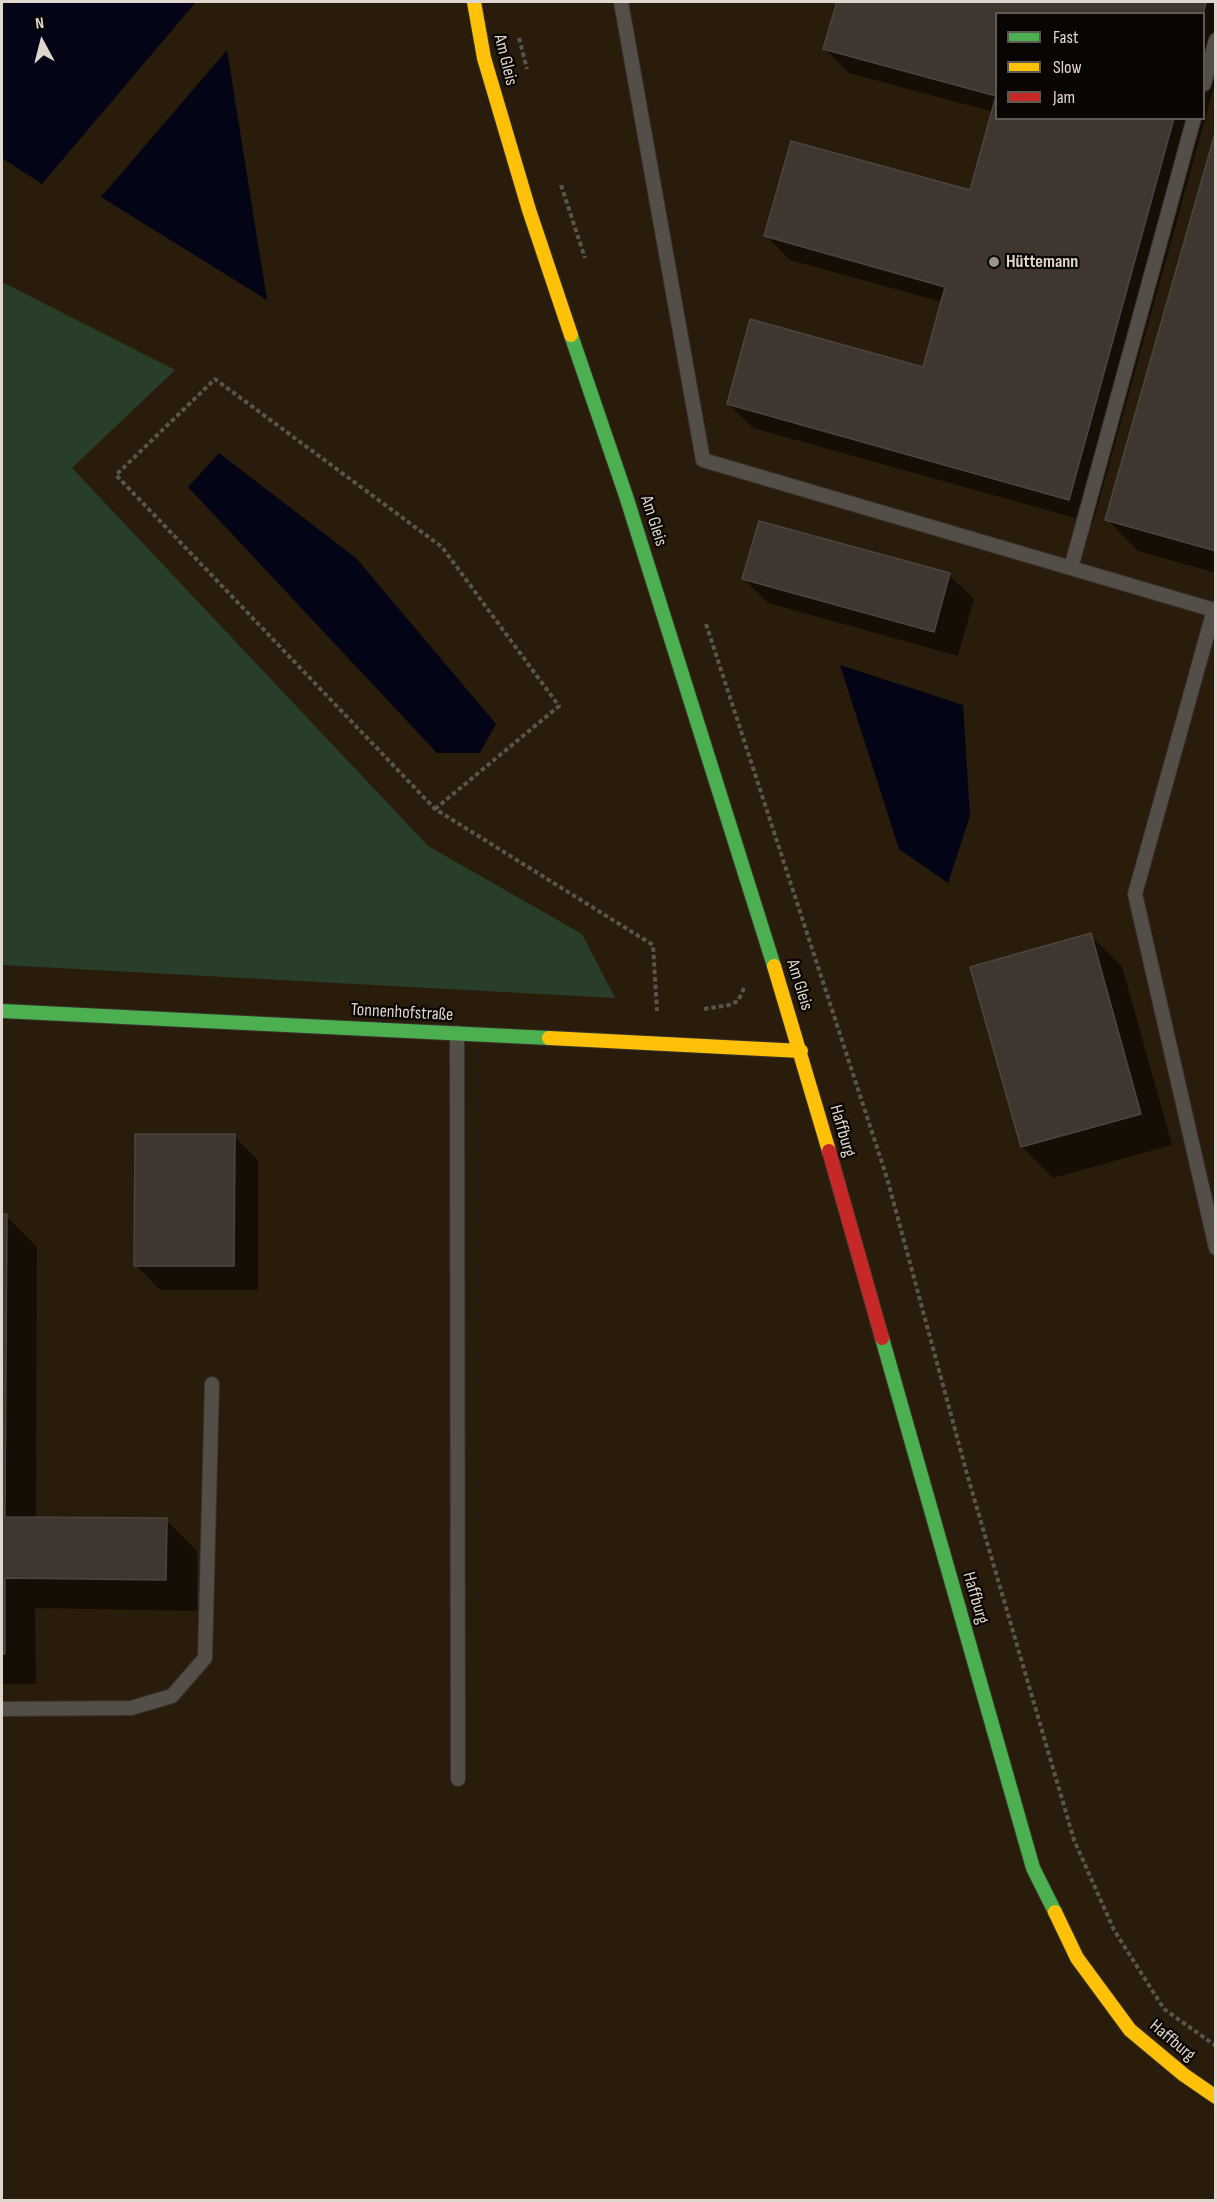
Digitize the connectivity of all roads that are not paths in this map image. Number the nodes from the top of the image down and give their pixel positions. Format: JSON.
{"nodes":[{"id":1,"x":474,"y":2,"type":"edge"},
{"id":2,"x":621,"y":2,"type":"edge"},
{"id":3,"x":1215,"y":40,"type":"edge"},
{"id":4,"x":1205,"y":77,"type":"edge"},
{"id":5,"x":1193,"y":120,"type":"edge"},
{"id":6,"x":1071,"y":568,"type":"junction"},
{"id":7,"x":2,"y":1011,"type":"edge"},
{"id":8,"x":457,"y":1033,"type":"junction"},
{"id":9,"x":801,"y":1051,"type":"junction"},
{"id":10,"x":1215,"y":1248,"type":"edge"},
{"id":11,"x":212,"y":1384,"type":"dead end"},
{"id":12,"x":2,"y":1709,"type":"edge"},
{"id":13,"x":459,"y":1779,"type":"dead end"},
{"id":14,"x":1215,"y":2097,"type":"edge"}],
"edges":[{"from":1,"to":9,"type":"street","name":"Am Gleis"},
{"from":2,"to":6,"type":"lane"},
{"from":3,"to":4,"type":"lane"},
{"from":5,"to":6,"type":"lane"},
{"from":6,"to":10,"type":"lane"},
{"from":7,"to":8,"type":"street","name":"Tonnenhofstraße"},
{"from":8,"to":9,"type":"street","name":"Tonnenhofstraße"},
{"from":8,"to":13,"type":"lane"},
{"from":9,"to":14,"type":"street","name":"Haffburg"},
{"from":11,"to":12,"type":"lane"}]}
